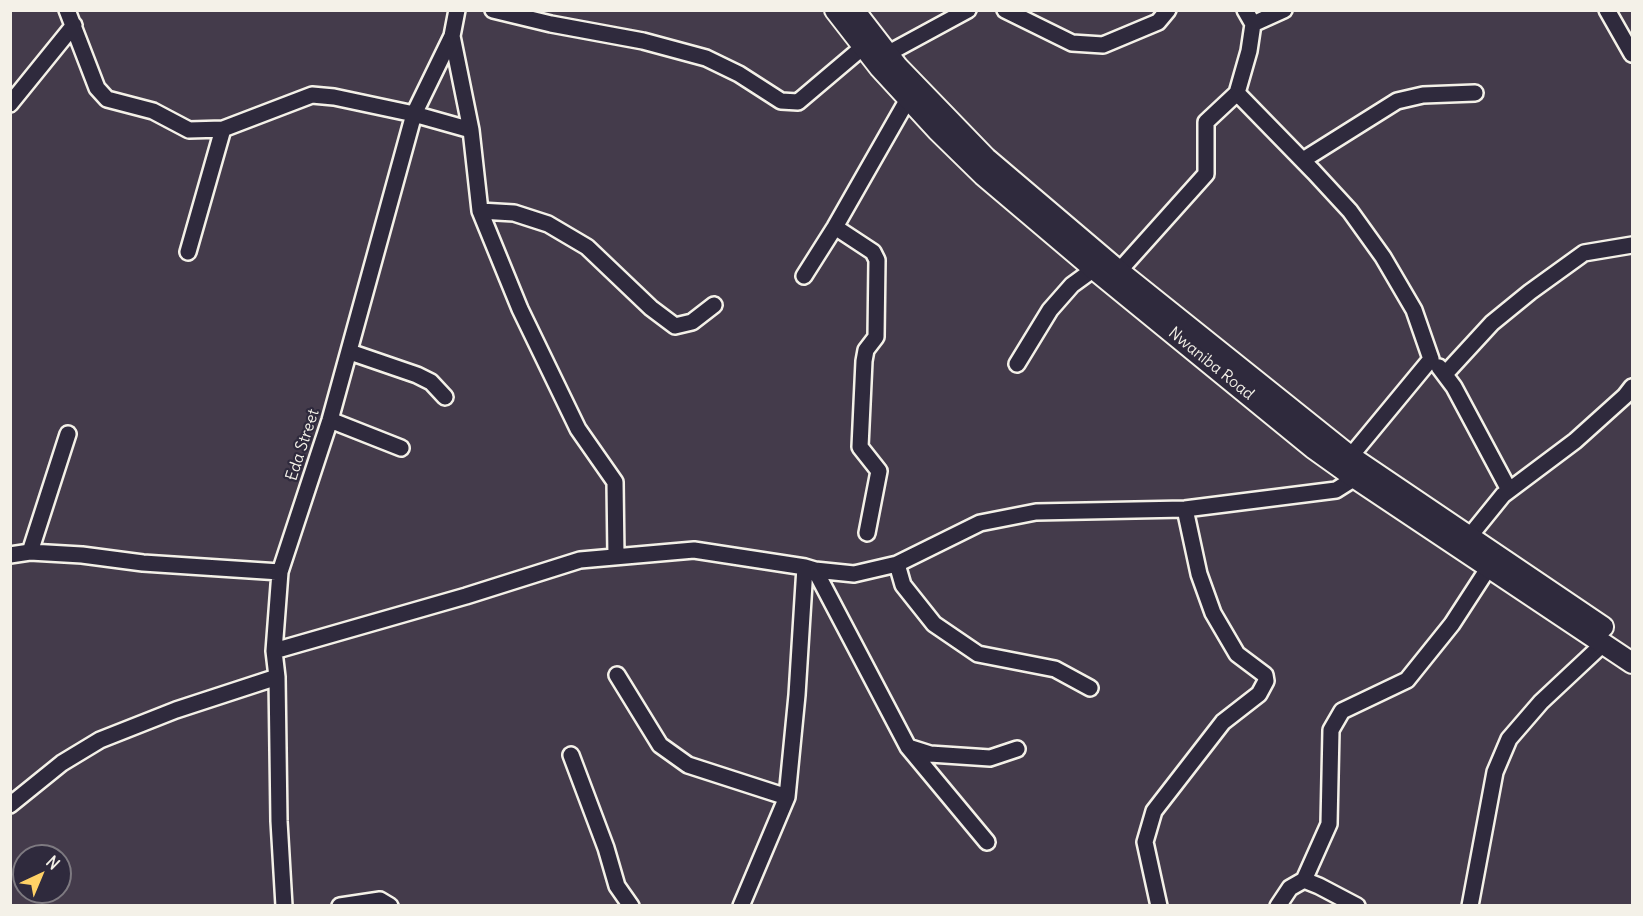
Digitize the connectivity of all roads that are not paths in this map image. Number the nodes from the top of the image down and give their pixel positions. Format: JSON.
{"nodes":[{"id":1,"x":67,"y":10,"type":"edge"},
{"id":2,"x":457,"y":10,"type":"edge"},
{"id":3,"x":493,"y":10,"type":"edge"},
{"id":4,"x":835,"y":10,"type":"edge"},
{"id":5,"x":854,"y":10,"type":"edge"},
{"id":6,"x":968,"y":10,"type":"edge"},
{"id":7,"x":1005,"y":10,"type":"edge"},
{"id":8,"x":1168,"y":10,"type":"edge"},
{"id":9,"x":1284,"y":10,"type":"edge"},
{"id":10,"x":1607,"y":10,"type":"edge"},
{"id":11,"x":1249,"y":17,"type":"edge"},
{"id":12,"x":74,"y":25,"type":"junction"},
{"id":13,"x":452,"y":36,"type":"junction"},
{"id":14,"x":863,"y":47,"type":"junction"},
{"id":15,"x":887,"y":54,"type":"junction"},
{"id":16,"x":1632,"y":54,"type":"edge"},
{"id":17,"x":1237,"y":93,"type":"junction"},
{"id":18,"x":1475,"y":93,"type":"dead end"},
{"id":19,"x":908,"y":99,"type":"junction"},
{"id":20,"x":10,"y":104,"type":"edge"},
{"id":21,"x":414,"y":114,"type":"junction"},
{"id":22,"x":223,"y":129,"type":"junction"},
{"id":23,"x":471,"y":130,"type":"junction"},
{"id":24,"x":1303,"y":160,"type":"junction"},
{"id":25,"x":480,"y":211,"type":"junction"},
{"id":26,"x":835,"y":227,"type":"junction"},
{"id":27,"x":1632,"y":245,"type":"edge"},
{"id":28,"x":188,"y":252,"type":"dead end"},
{"id":29,"x":1094,"y":269,"type":"junction"},
{"id":30,"x":1119,"y":271,"type":"junction"},
{"id":31,"x":804,"y":276,"type":"dead end"},
{"id":32,"x":714,"y":305,"type":"dead end"},
{"id":33,"x":350,"y":352,"type":"junction"},
{"id":34,"x":1431,"y":359,"type":"junction"},
{"id":35,"x":1017,"y":364,"type":"dead end"},
{"id":36,"x":1446,"y":373,"type":"junction"},
{"id":37,"x":1632,"y":387,"type":"edge"},
{"id":38,"x":445,"y":397,"type":"dead end"},
{"id":39,"x":330,"y":420,"type":"junction"},
{"id":40,"x":68,"y":434,"type":"dead end"},
{"id":41,"x":401,"y":448,"type":"dead end"},
{"id":42,"x":1348,"y":467,"type":"junction"},
{"id":43,"x":1509,"y":490,"type":"junction"},
{"id":44,"x":1185,"y":509,"type":"junction"},
{"id":45,"x":867,"y":533,"type":"dead end"},
{"id":46,"x":1469,"y":537,"type":"junction"},
{"id":47,"x":30,"y":552,"type":"junction"},
{"id":48,"x":10,"y":555,"type":"edge"},
{"id":49,"x":616,"y":556,"type":"junction"},
{"id":50,"x":897,"y":564,"type":"junction"},
{"id":51,"x":1489,"y":567,"type":"junction"},
{"id":52,"x":810,"y":568,"type":"junction"},
{"id":53,"x":280,"y":572,"type":"junction"},
{"id":54,"x":1604,"y":643,"type":"junction"},
{"id":55,"x":1632,"y":647,"type":"edge"},
{"id":56,"x":274,"y":651,"type":"junction"},
{"id":57,"x":1632,"y":663,"type":"edge"},
{"id":58,"x":617,"y":675,"type":"dead end"},
{"id":59,"x":277,"y":676,"type":"junction"},
{"id":60,"x":1090,"y":688,"type":"dead end"},
{"id":61,"x":908,"y":747,"type":"junction"},
{"id":62,"x":1017,"y":749,"type":"dead end"},
{"id":63,"x":571,"y":755,"type":"dead end"},
{"id":64,"x":787,"y":796,"type":"junction"},
{"id":65,"x":10,"y":805,"type":"edge"},
{"id":66,"x":987,"y":842,"type":"dead end"},
{"id":67,"x":1304,"y":880,"type":"junction"},
{"id":68,"x":284,"y":906,"type":"edge"},
{"id":69,"x":340,"y":906,"type":"edge"},
{"id":70,"x":390,"y":906,"type":"edge"},
{"id":71,"x":631,"y":906,"type":"edge"},
{"id":72,"x":741,"y":906,"type":"edge"},
{"id":73,"x":1159,"y":906,"type":"edge"},
{"id":74,"x":1278,"y":906,"type":"edge"},
{"id":75,"x":1357,"y":906,"type":"edge"},
{"id":76,"x":1470,"y":906,"type":"edge"}],
"edges":[{"from":1,"to":12,"type":"street"},
{"from":2,"to":13,"type":"street","name":"Eda Street"},
{"from":3,"to":14,"type":"street"},
{"from":4,"to":14,"type":"main road","name":"Nwaniba Road"},
{"from":5,"to":15,"type":"main road"},
{"from":6,"to":15,"type":"street"},
{"from":7,"to":8,"type":"street"},
{"from":9,"to":11,"type":"street"},
{"from":10,"to":16,"type":"street"},
{"from":11,"to":17,"type":"street"},
{"from":12,"to":20,"type":"street"},
{"from":12,"to":22,"type":"street"},
{"from":13,"to":21,"type":"street","name":"Eda Street"},
{"from":13,"to":23,"type":"street"},
{"from":14,"to":19,"type":"main road","name":"Nwaniba Road"},
{"from":15,"to":30,"type":"main road"},
{"from":17,"to":24,"type":"street"},
{"from":17,"to":30,"type":"street"},
{"from":18,"to":24,"type":"street"},
{"from":19,"to":26,"type":"street"},
{"from":19,"to":29,"type":"main road","name":"Nwaniba Road"},
{"from":21,"to":22,"type":"street"},
{"from":21,"to":23,"type":"street"},
{"from":21,"to":33,"type":"street","name":"Eda Street"},
{"from":22,"to":28,"type":"street"},
{"from":23,"to":25,"type":"street"},
{"from":24,"to":34,"type":"street"},
{"from":25,"to":32,"type":"street"},
{"from":25,"to":49,"type":"street"},
{"from":26,"to":31,"type":"street"},
{"from":26,"to":45,"type":"street"},
{"from":27,"to":36,"type":"street"},
{"from":29,"to":35,"type":"street"},
{"from":29,"to":42,"type":"main road","name":"Nwaniba Road"},
{"from":30,"to":42,"type":"main road"},
{"from":33,"to":38,"type":"street"},
{"from":33,"to":39,"type":"street","name":"Eda Street"},
{"from":34,"to":36,"type":"street"},
{"from":34,"to":42,"type":"street"},
{"from":36,"to":43,"type":"street"},
{"from":37,"to":43,"type":"street"},
{"from":39,"to":41,"type":"street"},
{"from":39,"to":53,"type":"street","name":"Eda Street"},
{"from":40,"to":47,"type":"street"},
{"from":42,"to":44,"type":"street"},
{"from":42,"to":46,"type":"main road"},
{"from":42,"to":51,"type":"main road","name":"Nwaniba Road"},
{"from":43,"to":46,"type":"street"},
{"from":44,"to":50,"type":"street"},
{"from":44,"to":73,"type":"street"},
{"from":46,"to":55,"type":"main road"},
{"from":47,"to":48,"type":"street"},
{"from":47,"to":53,"type":"street"},
{"from":49,"to":52,"type":"street"},
{"from":49,"to":56,"type":"street"},
{"from":50,"to":52,"type":"street"},
{"from":50,"to":60,"type":"street"},
{"from":51,"to":54,"type":"main road","name":"Nwaniba Road"},
{"from":51,"to":67,"type":"street"},
{"from":52,"to":61,"type":"street"},
{"from":52,"to":64,"type":"street"},
{"from":53,"to":56,"type":"street","name":"Eda Street"},
{"from":54,"to":57,"type":"main road","name":"Nwaniba Road"},
{"from":54,"to":76,"type":"street"},
{"from":56,"to":59,"type":"street","name":"Eda Street"},
{"from":58,"to":64,"type":"street"},
{"from":59,"to":65,"type":"street"},
{"from":59,"to":68,"type":"street","name":"Eda Street"},
{"from":61,"to":62,"type":"street"},
{"from":61,"to":66,"type":"street"},
{"from":63,"to":71,"type":"street"},
{"from":64,"to":72,"type":"street"},
{"from":67,"to":74,"type":"street"},
{"from":67,"to":75,"type":"street"},
{"from":69,"to":70,"type":"street"}]}
